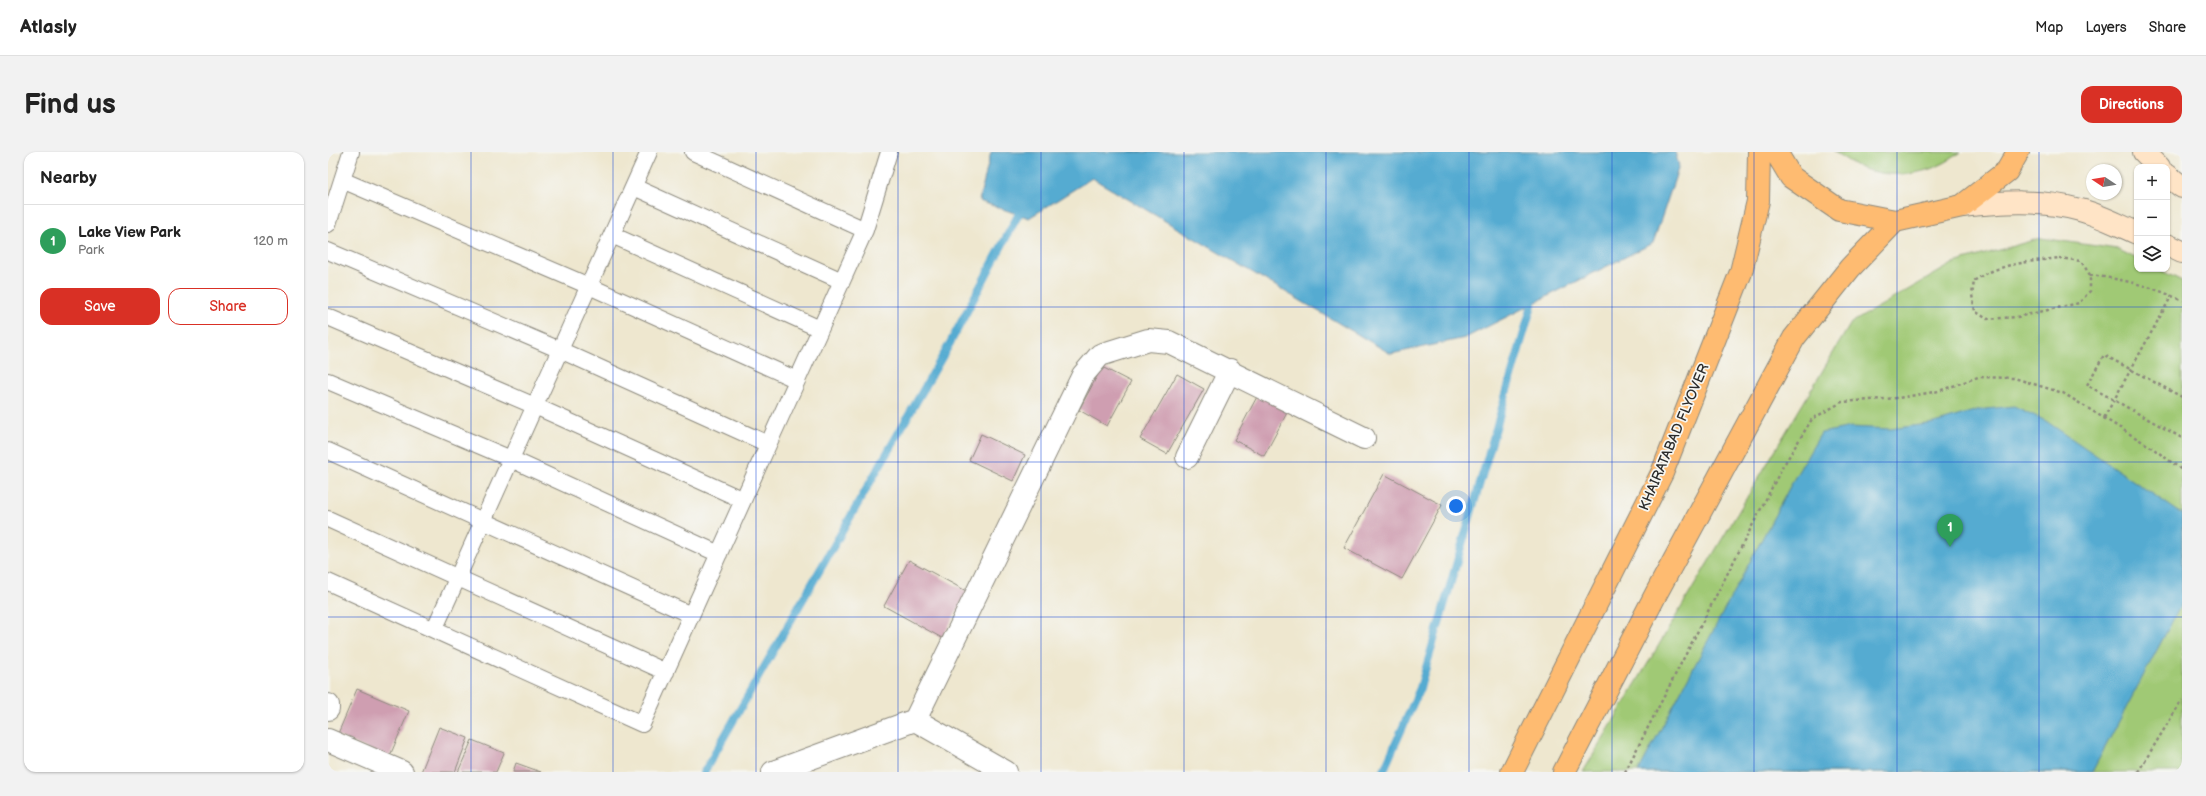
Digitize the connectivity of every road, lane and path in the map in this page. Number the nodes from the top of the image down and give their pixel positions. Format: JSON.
{"nodes":[{"id":1,"x":351,"y":152,"type":"edge"},
{"id":2,"x":650,"y":152,"type":"edge"},
{"id":3,"x":693,"y":152,"type":"edge"},
{"id":4,"x":889,"y":152,"type":"edge"},
{"id":5,"x":1760,"y":152,"type":"edge"},
{"id":6,"x":1776,"y":152,"type":"edge"},
{"id":7,"x":2018,"y":152,"type":"edge"},
{"id":8,"x":2144,"y":152,"type":"edge"},
{"id":9,"x":2156,"y":164,"type":"edge"},
{"id":10,"x":2170,"y":177,"type":"edge"},
{"id":11,"x":342,"y":180,"type":"junction"},
{"id":12,"x":634,"y":187,"type":"junction"},
{"id":13,"x":2182,"y":187,"type":"edge"},
{"id":14,"x":1962,"y":206,"type":"junction"},
{"id":15,"x":1896,"y":221,"type":"junction"},
{"id":16,"x":328,"y":224,"type":"edge"},
{"id":17,"x":865,"y":230,"type":"junction"},
{"id":18,"x":2134,"y":232,"type":"edge"},
{"id":19,"x":612,"y":235,"type":"junction"},
{"id":20,"x":2170,"y":246,"type":"edge"},
{"id":21,"x":328,"y":251,"type":"edge"},
{"id":22,"x":2182,"y":252,"type":"edge"},
{"id":23,"x":2090,"y":275,"type":"junction"},
{"id":24,"x":842,"y":281,"type":"junction"},
{"id":25,"x":589,"y":286,"type":"junction"},
{"id":26,"x":2172,"y":295,"type":"junction"},
{"id":27,"x":2182,"y":301,"type":"edge"},
{"id":28,"x":328,"y":317,"type":"edge"},
{"id":29,"x":820,"y":329,"type":"junction"},
{"id":30,"x":560,"y":350,"type":"junction"},
{"id":31,"x":1230,"y":370,"type":"junction"},
{"id":32,"x":2131,"y":370,"type":"junction"},
{"id":33,"x":797,"y":380,"type":"junction"},
{"id":34,"x":328,"y":381,"type":"edge"},
{"id":35,"x":2182,"y":397,"type":"edge"},
{"id":36,"x":2114,"y":400,"type":"junction"},
{"id":37,"x":535,"y":406,"type":"junction"},
{"id":38,"x":2104,"y":418,"type":"junction"},
{"id":39,"x":1364,"y":438,"type":"dead end"},
{"id":40,"x":2182,"y":438,"type":"edge"},
{"id":41,"x":768,"y":444,"type":"junction"},
{"id":42,"x":328,"y":451,"type":"edge"},
{"id":43,"x":1188,"y":457,"type":"dead end"},
{"id":44,"x":511,"y":459,"type":"junction"},
{"id":45,"x":2182,"y":470,"type":"edge"},
{"id":46,"x":743,"y":500,"type":"junction"},
{"id":47,"x":328,"y":519,"type":"edge"},
{"id":48,"x":484,"y":521,"type":"junction"},
{"id":49,"x":719,"y":554,"type":"junction"},
{"id":50,"x":458,"y":578,"type":"junction"},
{"id":51,"x":328,"y":582,"type":"edge"},
{"id":52,"x":691,"y":615,"type":"junction"},
{"id":53,"x":434,"y":630,"type":"junction"},
{"id":54,"x":666,"y":672,"type":"junction"},
{"id":55,"x":2182,"y":700,"type":"edge"},
{"id":56,"x":328,"y":705,"type":"edge"},
{"id":57,"x":328,"y":709,"type":"edge"},
{"id":58,"x":915,"y":720,"type":"junction"},
{"id":59,"x":328,"y":740,"type":"edge"},
{"id":60,"x":402,"y":772,"type":"edge"},
{"id":61,"x":774,"y":772,"type":"edge"},
{"id":62,"x":1006,"y":772,"type":"edge"},
{"id":63,"x":1512,"y":772,"type":"edge"},
{"id":64,"x":1564,"y":772,"type":"edge"},
{"id":65,"x":1625,"y":772,"type":"edge"},
{"id":66,"x":2138,"y":772,"type":"edge"}],
"edges":[{"from":1,"to":11,"type":"lane"},
{"from":2,"to":12,"type":"lane"},
{"from":3,"to":17,"type":"lane"},
{"from":4,"to":17,"type":"lane"},
{"from":5,"to":63,"type":"main road","name":"KHAIRATABAD FLYOVER"},
{"from":6,"to":15,"type":"main road"},
{"from":7,"to":14,"type":"main road"},
{"from":8,"to":9,"type":"street"},
{"from":10,"to":13,"type":"street"},
{"from":11,"to":16,"type":"lane"},
{"from":11,"to":25,"type":"lane"},
{"from":12,"to":19,"type":"lane"},
{"from":12,"to":24,"type":"lane"},
{"from":14,"to":15,"type":"main road"},
{"from":14,"to":18,"type":"street"},
{"from":15,"to":64,"type":"main road"},
{"from":17,"to":24,"type":"lane"},
{"from":19,"to":25,"type":"lane"},
{"from":19,"to":29,"type":"lane"},
{"from":20,"to":22,"type":"street"},
{"from":21,"to":30,"type":"lane"},
{"from":23,"to":23,"type":"path"},
{"from":23,"to":26,"type":"path"},
{"from":24,"to":29,"type":"lane"},
{"from":25,"to":30,"type":"lane"},
{"from":25,"to":33,"type":"lane"},
{"from":26,"to":27,"type":"path"},
{"from":26,"to":32,"type":"path"},
{"from":28,"to":37,"type":"lane"},
{"from":29,"to":33,"type":"lane"},
{"from":30,"to":37,"type":"lane"},
{"from":30,"to":41,"type":"lane"},
{"from":31,"to":39,"type":"street"},
{"from":31,"to":43,"type":"street"},
{"from":31,"to":58,"type":"street"},
{"from":32,"to":35,"type":"path"},
{"from":32,"to":36,"type":"path"},
{"from":32,"to":36,"type":"path"},
{"from":33,"to":41,"type":"lane"},
{"from":34,"to":44,"type":"lane"},
{"from":36,"to":38,"type":"path"},
{"from":36,"to":40,"type":"path"},
{"from":37,"to":44,"type":"lane"},
{"from":37,"to":46,"type":"lane"},
{"from":38,"to":45,"type":"path"},
{"from":38,"to":65,"type":"path"},
{"from":41,"to":46,"type":"lane"},
{"from":42,"to":48,"type":"lane"},
{"from":44,"to":48,"type":"lane"},
{"from":44,"to":49,"type":"lane"},
{"from":46,"to":49,"type":"lane"},
{"from":47,"to":50,"type":"lane"},
{"from":48,"to":50,"type":"lane"},
{"from":48,"to":52,"type":"lane"},
{"from":49,"to":52,"type":"lane"},
{"from":50,"to":53,"type":"lane"},
{"from":50,"to":54,"type":"lane"},
{"from":51,"to":53,"type":"lane"},
{"from":52,"to":54,"type":"lane"},
{"from":53,"to":54,"type":"lane"},
{"from":55,"to":66,"type":"path"},
{"from":56,"to":57,"type":"street"},
{"from":58,"to":61,"type":"street"},
{"from":58,"to":62,"type":"street"},
{"from":59,"to":60,"type":"street"}]}
